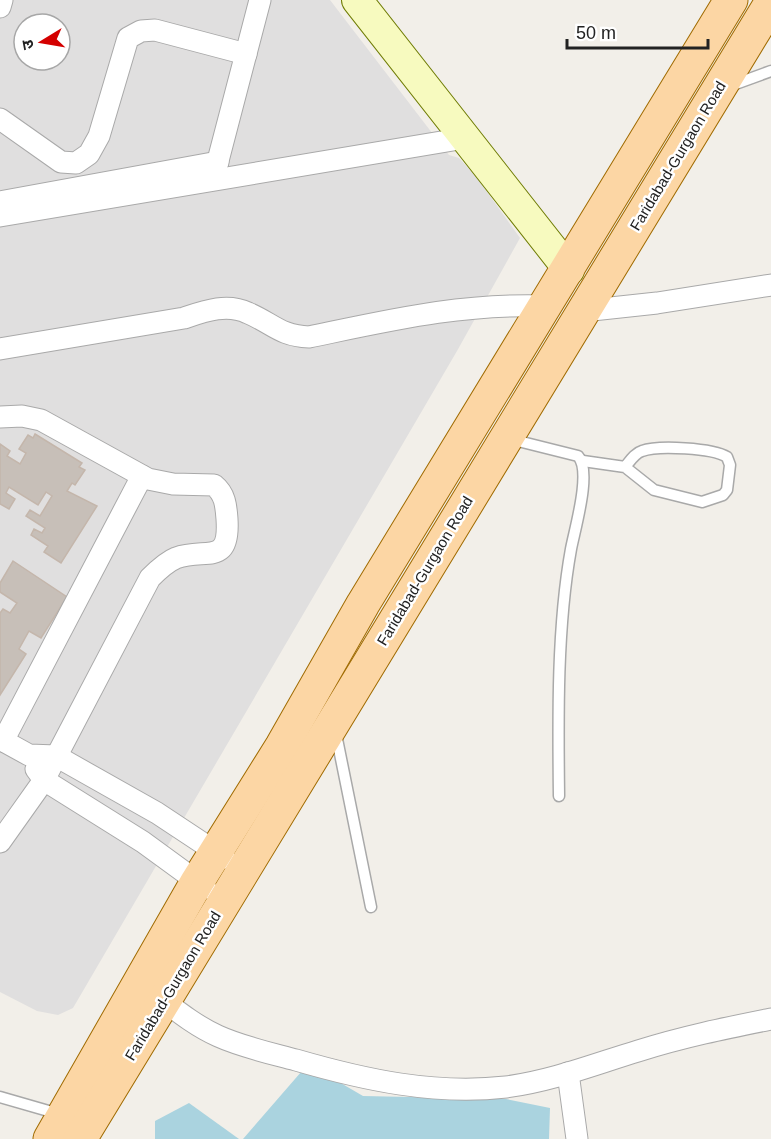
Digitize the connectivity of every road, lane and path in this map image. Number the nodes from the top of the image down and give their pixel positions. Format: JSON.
{"nodes":[{"id":1,"x":2,"y":0,"type":"edge"},
{"id":2,"x":260,"y":0,"type":"edge"},
{"id":3,"x":357,"y":0,"type":"edge"},
{"id":4,"x":731,"y":0,"type":"edge"},
{"id":5,"x":771,"y":3,"type":"edge"},
{"id":6,"x":0,"y":7,"type":"edge"},
{"id":7,"x":246,"y":54,"type":"junction"},
{"id":8,"x":771,"y":71,"type":"edge"},
{"id":9,"x":718,"y":90,"type":"junction"},
{"id":10,"x":0,"y":119,"type":"edge"},
{"id":11,"x":465,"y":138,"type":"junction"},
{"id":12,"x":215,"y":172,"type":"junction"},
{"id":13,"x":0,"y":202,"type":"edge"},
{"id":14,"x":0,"y":216,"type":"edge"},
{"id":15,"x":569,"y":270,"type":"junction"},
{"id":16,"x":771,"y":285,"type":"edge"},
{"id":17,"x":547,"y":306,"type":"junction"},
{"id":18,"x":583,"y":311,"type":"junction"},
{"id":19,"x":0,"y":349,"type":"edge"},
{"id":20,"x":0,"y":417,"type":"edge"},
{"id":21,"x":506,"y":438,"type":"junction"},
{"id":22,"x":583,"y":461,"type":"junction"},
{"id":23,"x":625,"y":467,"type":"junction"},
{"id":24,"x":142,"y":476,"type":"junction"},
{"id":25,"x":333,"y":723,"type":"junction"},
{"id":26,"x":2,"y":740,"type":"edge"},
{"id":27,"x":29,"y":755,"type":"junction"},
{"id":28,"x":56,"y":756,"type":"junction"},
{"id":29,"x":44,"y":780,"type":"junction"},
{"id":30,"x":559,"y":796,"type":"dead end"},
{"id":31,"x":0,"y":842,"type":"edge"},
{"id":32,"x":230,"y":861,"type":"junction"},
{"id":33,"x":197,"y":882,"type":"junction"},
{"id":34,"x":225,"y":900,"type":"junction"},
{"id":35,"x":371,"y":907,"type":"dead end"},
{"id":36,"x":164,"y":1001,"type":"junction"},
{"id":37,"x":771,"y":1019,"type":"edge"},
{"id":38,"x":568,"y":1073,"type":"junction"},
{"id":39,"x":0,"y":1097,"type":"edge"},
{"id":40,"x":65,"y":1131,"type":"edge"},
{"id":41,"x":577,"y":1139,"type":"edge"}],
"edges":[{"from":1,"to":6,"type":"street"},
{"from":2,"to":7,"type":"street"},
{"from":3,"to":11,"type":"street"},
{"from":4,"to":15,"type":"main road","name":"Faridabad-Gurgaon Road"},
{"from":5,"to":9,"type":"main road","name":"Faridabad-Gurgaon Road"},
{"from":7,"to":10,"type":"street"},
{"from":7,"to":12,"type":"street"},
{"from":8,"to":9,"type":"lane"},
{"from":9,"to":18,"type":"main road","name":"Faridabad-Gurgaon Road"},
{"from":11,"to":12,"type":"street"},
{"from":11,"to":15,"type":"street"},
{"from":12,"to":13,"type":"street"},
{"from":12,"to":14,"type":"street"},
{"from":15,"to":17,"type":"main road","name":"Faridabad-Gurgaon Road"},
{"from":16,"to":18,"type":"street"},
{"from":17,"to":19,"type":"street"},
{"from":17,"to":32,"type":"main road","name":"Faridabad-Gurgaon Road"},
{"from":18,"to":21,"type":"main road","name":"Faridabad-Gurgaon Road"},
{"from":20,"to":24,"type":"street"},
{"from":21,"to":22,"type":"lane"},
{"from":21,"to":25,"type":"main road","name":"Faridabad-Gurgaon Road"},
{"from":22,"to":23,"type":"lane"},
{"from":22,"to":30,"type":"lane"},
{"from":23,"to":23,"type":"lane"},
{"from":24,"to":26,"type":"street"},
{"from":24,"to":28,"type":"street"},
{"from":25,"to":32,"type":"main road","name":"Faridabad-Gurgaon Road"},
{"from":25,"to":35,"type":"lane"},
{"from":26,"to":27,"type":"street"},
{"from":27,"to":28,"type":"street"},
{"from":27,"to":29,"type":"street"},
{"from":28,"to":29,"type":"street"},
{"from":28,"to":32,"type":"street"},
{"from":29,"to":31,"type":"street"},
{"from":29,"to":33,"type":"street"},
{"from":32,"to":33,"type":"main road","name":"Faridabad-Gurgaon Road"},
{"from":32,"to":34,"type":"main road","name":"Faridabad-Gurgaon Road"},
{"from":33,"to":34,"type":"street"},
{"from":33,"to":40,"type":"main road","name":"Faridabad-Gurgaon Road"},
{"from":34,"to":36,"type":"main road","name":"Faridabad-Gurgaon Road"},
{"from":36,"to":38,"type":"street"},
{"from":36,"to":40,"type":"main road","name":"Faridabad-Gurgaon Road"},
{"from":37,"to":38,"type":"street"},
{"from":38,"to":41,"type":"street"},
{"from":39,"to":40,"type":"lane"}]}
